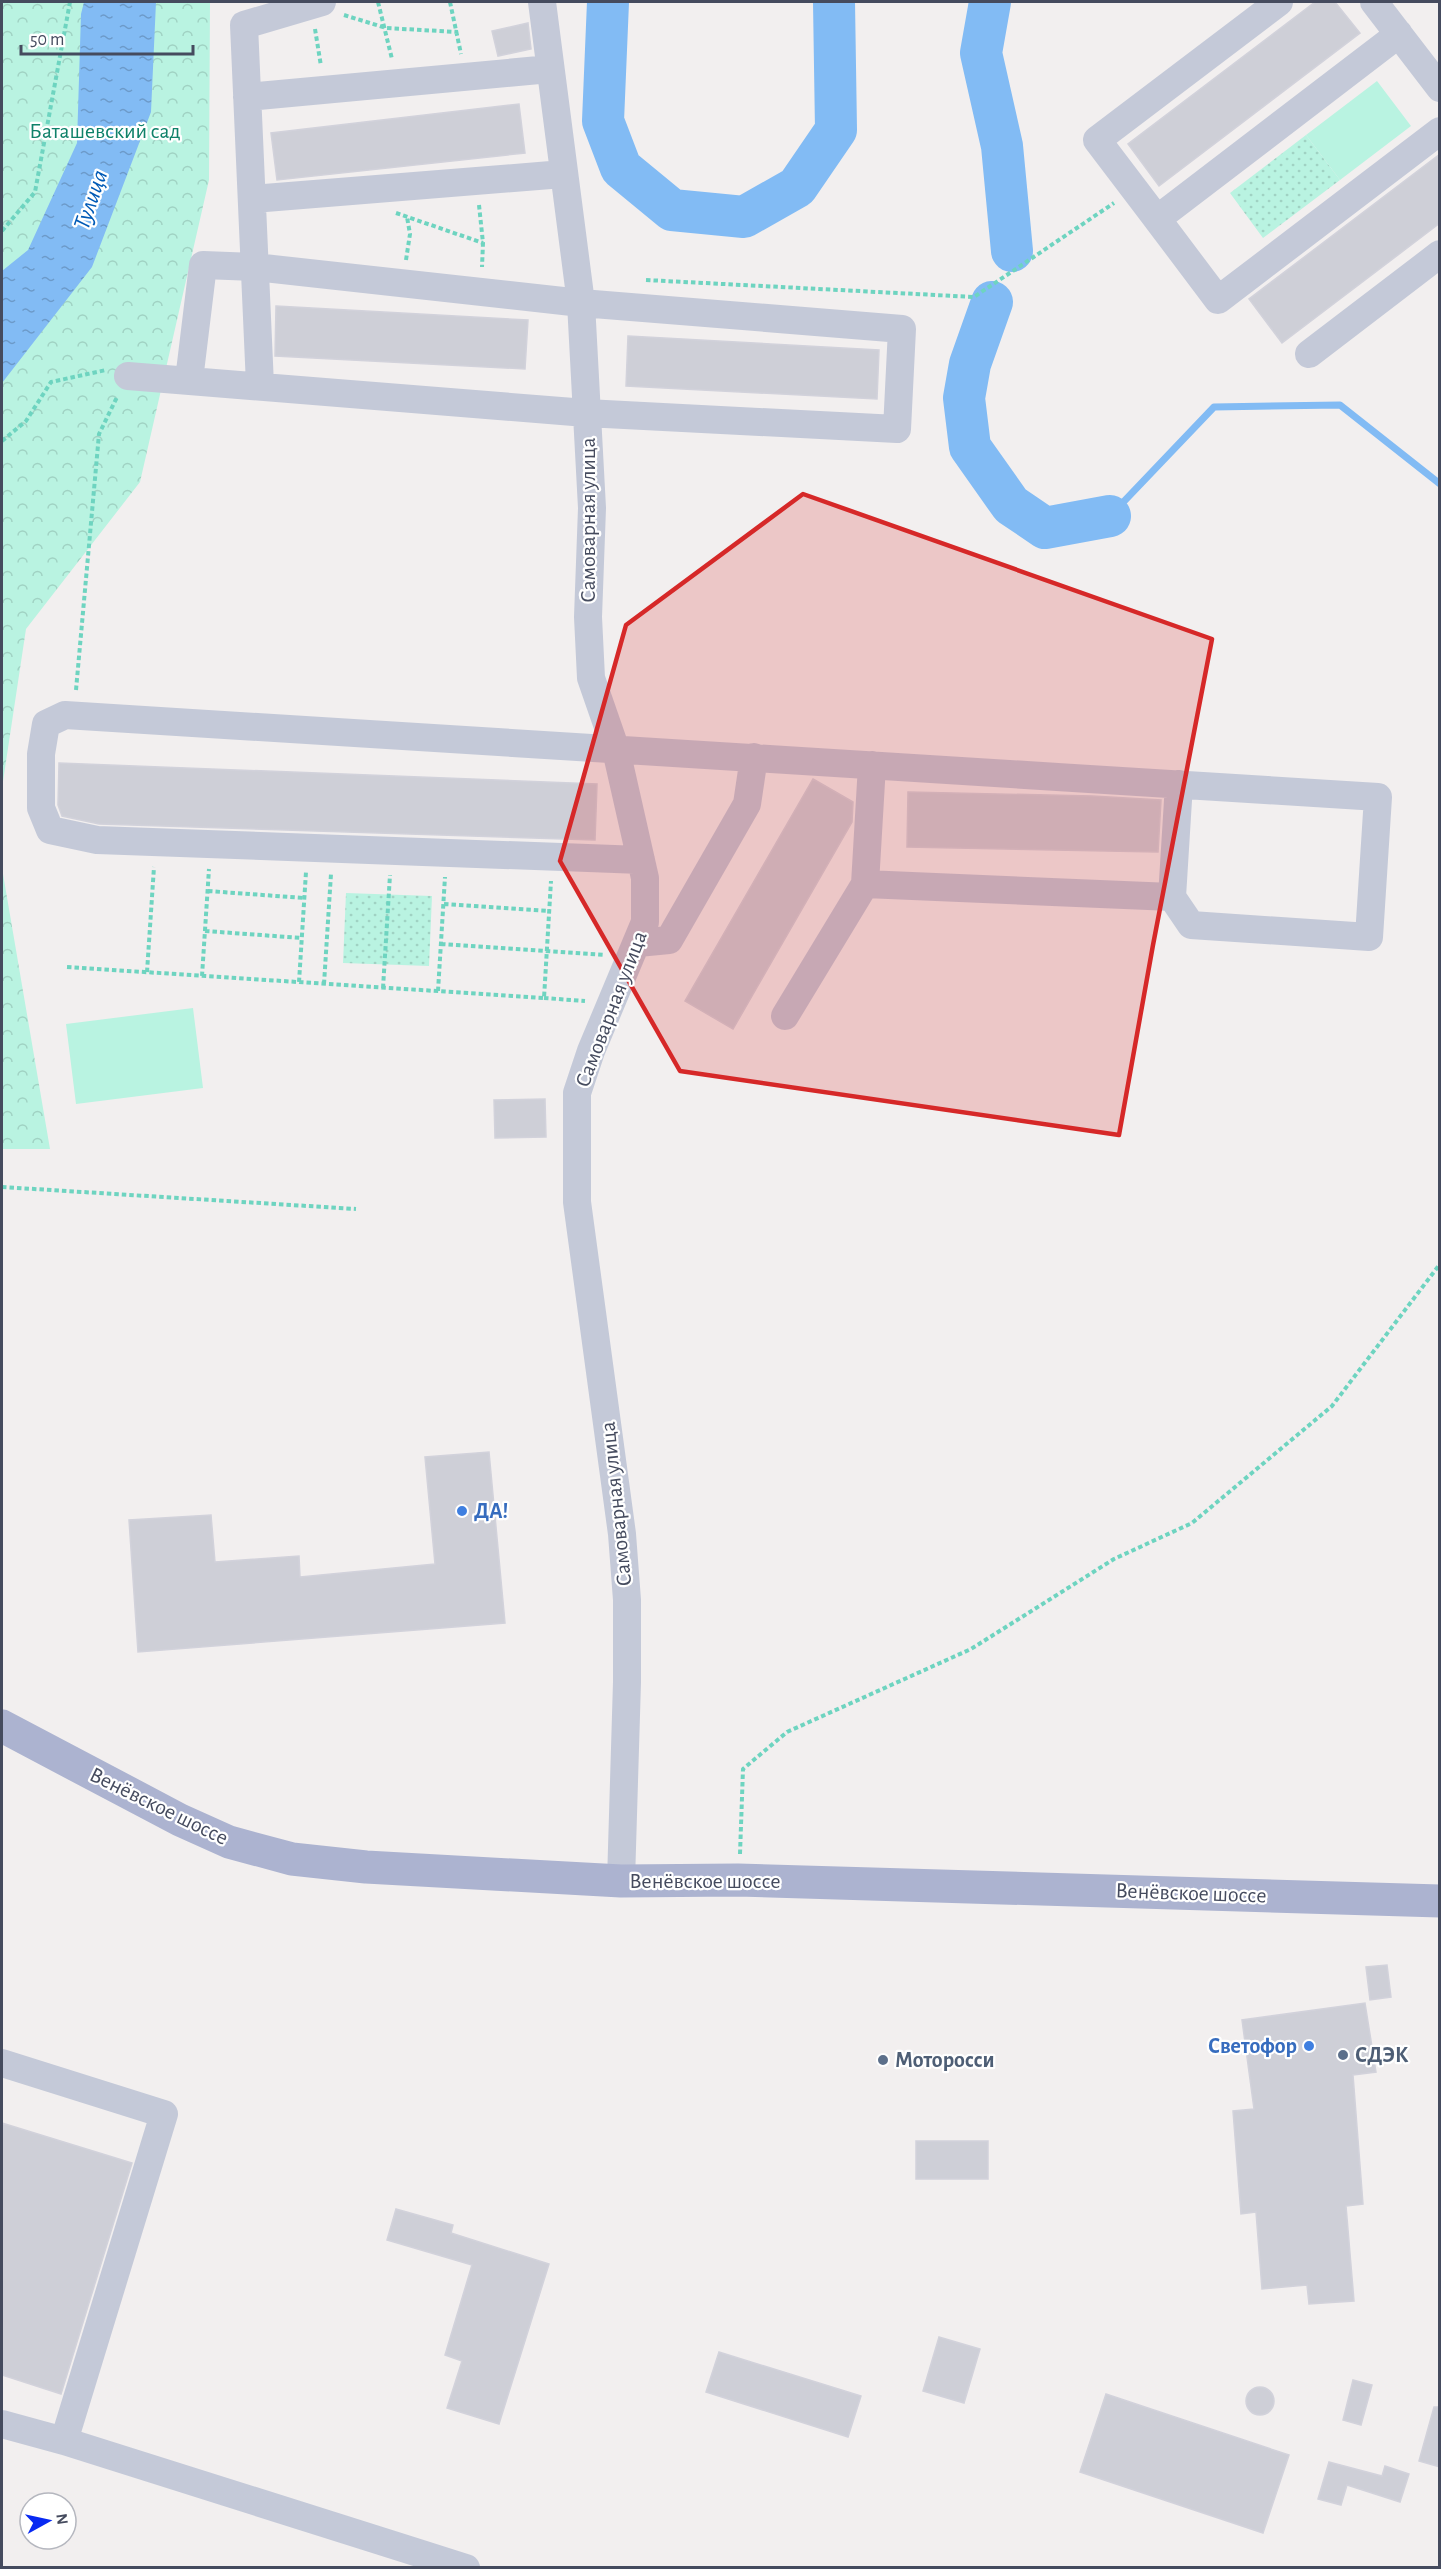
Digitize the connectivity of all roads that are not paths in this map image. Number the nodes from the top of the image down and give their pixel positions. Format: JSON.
{"nodes":[{"id":1,"x":542,"y":2,"type":"edge"},
{"id":2,"x":1279,"y":2,"type":"edge"},
{"id":3,"x":1374,"y":2,"type":"edge"},
{"id":4,"x":317,"y":3,"type":"edge"},
{"id":5,"x":1399,"y":34,"type":"junction"},
{"id":6,"x":550,"y":69,"type":"junction"},
{"id":7,"x":1440,"y":88,"type":"edge"},
{"id":8,"x":247,"y":97,"type":"junction"},
{"id":9,"x":1440,"y":131,"type":"edge"},
{"id":10,"x":563,"y":174,"type":"junction"},
{"id":11,"x":252,"y":199,"type":"junction"},
{"id":12,"x":1157,"y":219,"type":"junction"},
{"id":13,"x":1440,"y":254,"type":"edge"},
{"id":14,"x":255,"y":267,"type":"junction"},
{"id":15,"x":581,"y":303,"type":"junction"},
{"id":16,"x":1309,"y":354,"type":"dead end"},
{"id":17,"x":128,"y":376,"type":"road end"},
{"id":18,"x":189,"y":380,"type":"junction"},
{"id":19,"x":260,"y":385,"type":"junction"},
{"id":20,"x":586,"y":413,"type":"junction"},
{"id":21,"x":616,"y":750,"type":"junction"},
{"id":22,"x":754,"y":757,"type":"junction"},
{"id":23,"x":872,"y":765,"type":"junction"},
{"id":24,"x":1179,"y":784,"type":"junction"},
{"id":25,"x":641,"y":860,"type":"junction"},
{"id":26,"x":865,"y":884,"type":"junction"},
{"id":27,"x":1172,"y":897,"type":"junction"},
{"id":28,"x":635,"y":950,"type":"junction"},
{"id":29,"x":785,"y":1016,"type":"dead end"},
{"id":30,"x":2,"y":1726,"type":"edge"},
{"id":31,"x":621,"y":1881,"type":"junction"},
{"id":32,"x":1440,"y":1900,"type":"edge"},
{"id":33,"x":2,"y":2063,"type":"edge"},
{"id":34,"x":2,"y":2424,"type":"edge"},
{"id":35,"x":64,"y":2441,"type":"junction"},
{"id":36,"x":466,"y":2568,"type":"edge"}],
"edges":[{"from":1,"to":6,"type":"street","name":"Самоварная улица"},
{"from":2,"to":12,"type":"street"},
{"from":3,"to":5,"type":"street"},
{"from":4,"to":8,"type":"street"},
{"from":5,"to":7,"type":"street"},
{"from":5,"to":12,"type":"street"},
{"from":6,"to":8,"type":"street"},
{"from":6,"to":10,"type":"street","name":"Самоварная улица"},
{"from":8,"to":11,"type":"street"},
{"from":9,"to":12,"type":"street"},
{"from":10,"to":11,"type":"street"},
{"from":10,"to":15,"type":"street","name":"Самоварная улица"},
{"from":11,"to":14,"type":"street"},
{"from":13,"to":16,"type":"street"},
{"from":14,"to":15,"type":"street"},
{"from":14,"to":18,"type":"street"},
{"from":14,"to":19,"type":"street"},
{"from":15,"to":20,"type":"street","name":"Самоварная улица"},
{"from":15,"to":20,"type":"street"},
{"from":17,"to":18,"type":"street"},
{"from":18,"to":19,"type":"street"},
{"from":19,"to":20,"type":"street"},
{"from":20,"to":21,"type":"street","name":"Самоварная улица"},
{"from":21,"to":22,"type":"street"},
{"from":21,"to":25,"type":"street","name":"Самоварная улица"},
{"from":21,"to":25,"type":"street"},
{"from":22,"to":23,"type":"street"},
{"from":22,"to":28,"type":"street"},
{"from":23,"to":24,"type":"street"},
{"from":23,"to":26,"type":"street"},
{"from":24,"to":27,"type":"street"},
{"from":24,"to":27,"type":"street"},
{"from":25,"to":28,"type":"street","name":"Самоварная улица"},
{"from":26,"to":27,"type":"street"},
{"from":26,"to":29,"type":"street"},
{"from":28,"to":31,"type":"street","name":"Самоварная улица"},
{"from":30,"to":31,"type":"main road","name":"Венёвское шоссе"},
{"from":31,"to":32,"type":"main road","name":"Венёвское шоссе"},
{"from":33,"to":35,"type":"street"},
{"from":34,"to":35,"type":"street"},
{"from":35,"to":36,"type":"street"}]}
